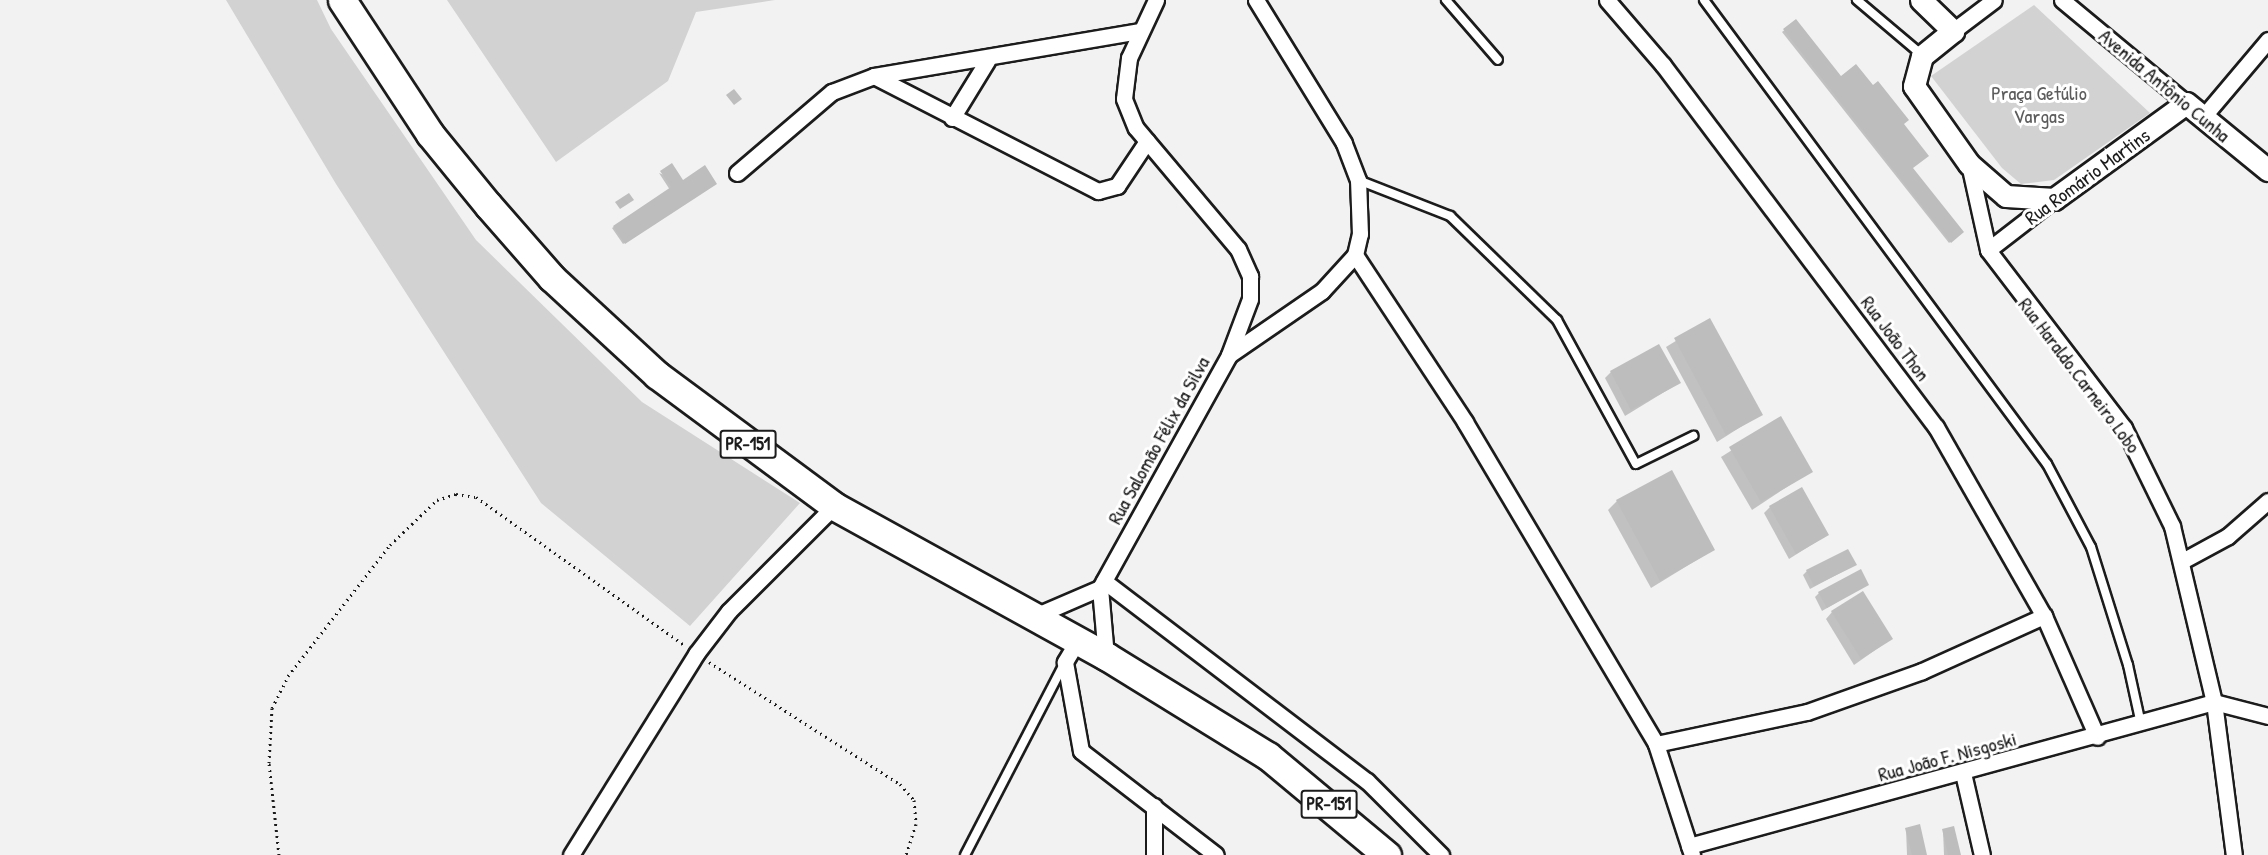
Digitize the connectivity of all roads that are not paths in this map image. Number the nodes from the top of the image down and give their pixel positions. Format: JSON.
{"nodes":[{"id":1,"x":342,"y":0,"type":"edge"},
{"id":2,"x":1156,"y":0,"type":"edge"},
{"id":3,"x":1256,"y":0,"type":"edge"},
{"id":4,"x":1446,"y":0,"type":"edge"},
{"id":5,"x":1607,"y":0,"type":"edge"},
{"id":6,"x":1704,"y":0,"type":"edge"},
{"id":7,"x":1857,"y":0,"type":"edge"},
{"id":8,"x":1921,"y":0,"type":"edge"},
{"id":9,"x":1994,"y":0,"type":"edge"},
{"id":10,"x":2062,"y":0,"type":"edge"},
{"id":11,"x":1140,"y":31,"type":"junction"},
{"id":12,"x":1953,"y":31,"type":"junction"},
{"id":13,"x":2268,"y":40,"type":"edge"},
{"id":14,"x":1922,"y":56,"type":"junction"},
{"id":15,"x":1498,"y":60,"type":"dead end"},
{"id":16,"x":987,"y":61,"type":"junction"},
{"id":17,"x":874,"y":76,"type":"junction"},
{"id":18,"x":2186,"y":103,"type":"junction"},
{"id":19,"x":2204,"y":117,"type":"junction"},
{"id":20,"x":952,"y":118,"type":"junction"},
{"id":21,"x":1147,"y":141,"type":"junction"},
{"id":22,"x":1969,"y":164,"type":"junction"},
{"id":23,"x":2268,"y":170,"type":"edge"},
{"id":24,"x":738,"y":173,"type":"dead end"},
{"id":25,"x":1358,"y":180,"type":"junction"},
{"id":26,"x":2054,"y":199,"type":"junction"},
{"id":27,"x":1988,"y":250,"type":"junction"},
{"id":28,"x":1355,"y":255,"type":"junction"},
{"id":29,"x":1229,"y":356,"type":"junction"},
{"id":30,"x":1693,"y":436,"type":"dead end"},
{"id":31,"x":2268,"y":501,"type":"edge"},
{"id":32,"x":834,"y":506,"type":"junction"},
{"id":33,"x":2184,"y":560,"type":"junction"},
{"id":34,"x":1102,"y":585,"type":"junction"},
{"id":35,"x":1035,"y":616,"type":"junction"},
{"id":36,"x":2044,"y":616,"type":"junction"},
{"id":37,"x":1071,"y":651,"type":"junction"},
{"id":38,"x":1106,"y":656,"type":"junction"},
{"id":39,"x":2214,"y":702,"type":"junction"},
{"id":40,"x":2268,"y":716,"type":"edge"},
{"id":41,"x":2141,"y":726,"type":"junction"},
{"id":42,"x":2097,"y":737,"type":"junction"},
{"id":43,"x":1656,"y":744,"type":"junction"},
{"id":44,"x":1963,"y":773,"type":"junction"},
{"id":45,"x":1154,"y":806,"type":"junction"},
{"id":46,"x":1691,"y":850,"type":"edge"},
{"id":47,"x":571,"y":855,"type":"edge"},
{"id":48,"x":965,"y":855,"type":"edge"},
{"id":49,"x":1154,"y":855,"type":"edge"},
{"id":50,"x":1216,"y":855,"type":"edge"},
{"id":51,"x":1387,"y":855,"type":"edge"},
{"id":52,"x":1441,"y":855,"type":"edge"},
{"id":53,"x":1982,"y":855,"type":"edge"},
{"id":54,"x":2234,"y":855,"type":"edge"}],
"edges":[{"from":1,"to":32,"type":"highway","number":"PR-151"},
{"from":2,"to":11,"type":"street"},
{"from":3,"to":25,"type":"street"},
{"from":4,"to":15,"type":"lane"},
{"from":5,"to":36,"type":"street","name":"Rua João Thon"},
{"from":6,"to":41,"type":"lane"},
{"from":7,"to":14,"type":"lane"},
{"from":8,"to":12,"type":"street"},
{"from":9,"to":12,"type":"street"},
{"from":10,"to":18,"type":"street","name":"Avenida Antônio Cunha"},
{"from":11,"to":16,"type":"street"},
{"from":11,"to":21,"type":"street"},
{"from":12,"to":14,"type":"street"},
{"from":13,"to":19,"type":"street"},
{"from":14,"to":22,"type":"street","name":"Rua Haraldo Carneiro Lobo"},
{"from":16,"to":17,"type":"street"},
{"from":16,"to":20,"type":"street"},
{"from":17,"to":20,"type":"street"},
{"from":17,"to":24,"type":"street"},
{"from":18,"to":19,"type":"street","name":"Avenida Antônio Cunha"},
{"from":18,"to":26,"type":"street","name":"Rua Romário Martins"},
{"from":19,"to":23,"type":"street","name":"Avenida Antônio Cunha"},
{"from":20,"to":21,"type":"street"},
{"from":21,"to":29,"type":"street"},
{"from":22,"to":26,"type":"street"},
{"from":22,"to":27,"type":"street","name":"Rua Haraldo Carneiro Lobo"},
{"from":25,"to":28,"type":"street"},
{"from":25,"to":30,"type":"lane"},
{"from":26,"to":27,"type":"street","name":"Rua Romário Martins"},
{"from":27,"to":33,"type":"street","name":"Rua Haraldo Carneiro Lobo"},
{"from":28,"to":29,"type":"street","name":"Rua Salomão Félix da Silva"},
{"from":28,"to":43,"type":"street"},
{"from":29,"to":34,"type":"street","name":"Rua Salomão Félix da Silva"},
{"from":31,"to":33,"type":"street"},
{"from":32,"to":35,"type":"highway","number":"PR-151"},
{"from":32,"to":47,"type":"street"},
{"from":33,"to":39,"type":"street","name":"Rua Haraldo Carneiro Lobo"},
{"from":34,"to":35,"type":"street"},
{"from":34,"to":38,"type":"street"},
{"from":34,"to":52,"type":"street"},
{"from":35,"to":37,"type":"highway","number":"PR-151"},
{"from":36,"to":42,"type":"street","name":"Rua João Thon"},
{"from":36,"to":43,"type":"street"},
{"from":37,"to":38,"type":"highway","number":"PR-151"},
{"from":37,"to":45,"type":"street"},
{"from":37,"to":48,"type":"lane"},
{"from":38,"to":51,"type":"highway","number":"PR-151"},
{"from":39,"to":40,"type":"street"},
{"from":39,"to":41,"type":"street","name":"Rua João F. Nisgoski"},
{"from":39,"to":54,"type":"street","name":"Rua Haraldo Carneiro Lobo"},
{"from":41,"to":42,"type":"street","name":"Rua João F. Nisgoski"},
{"from":42,"to":44,"type":"street","name":"Rua João F. Nisgoski"},
{"from":43,"to":46,"type":"street"},
{"from":44,"to":46,"type":"street","name":"Rua João F. Nisgoski"},
{"from":44,"to":53,"type":"street"},
{"from":45,"to":49,"type":"street"},
{"from":45,"to":50,"type":"street"}]}
